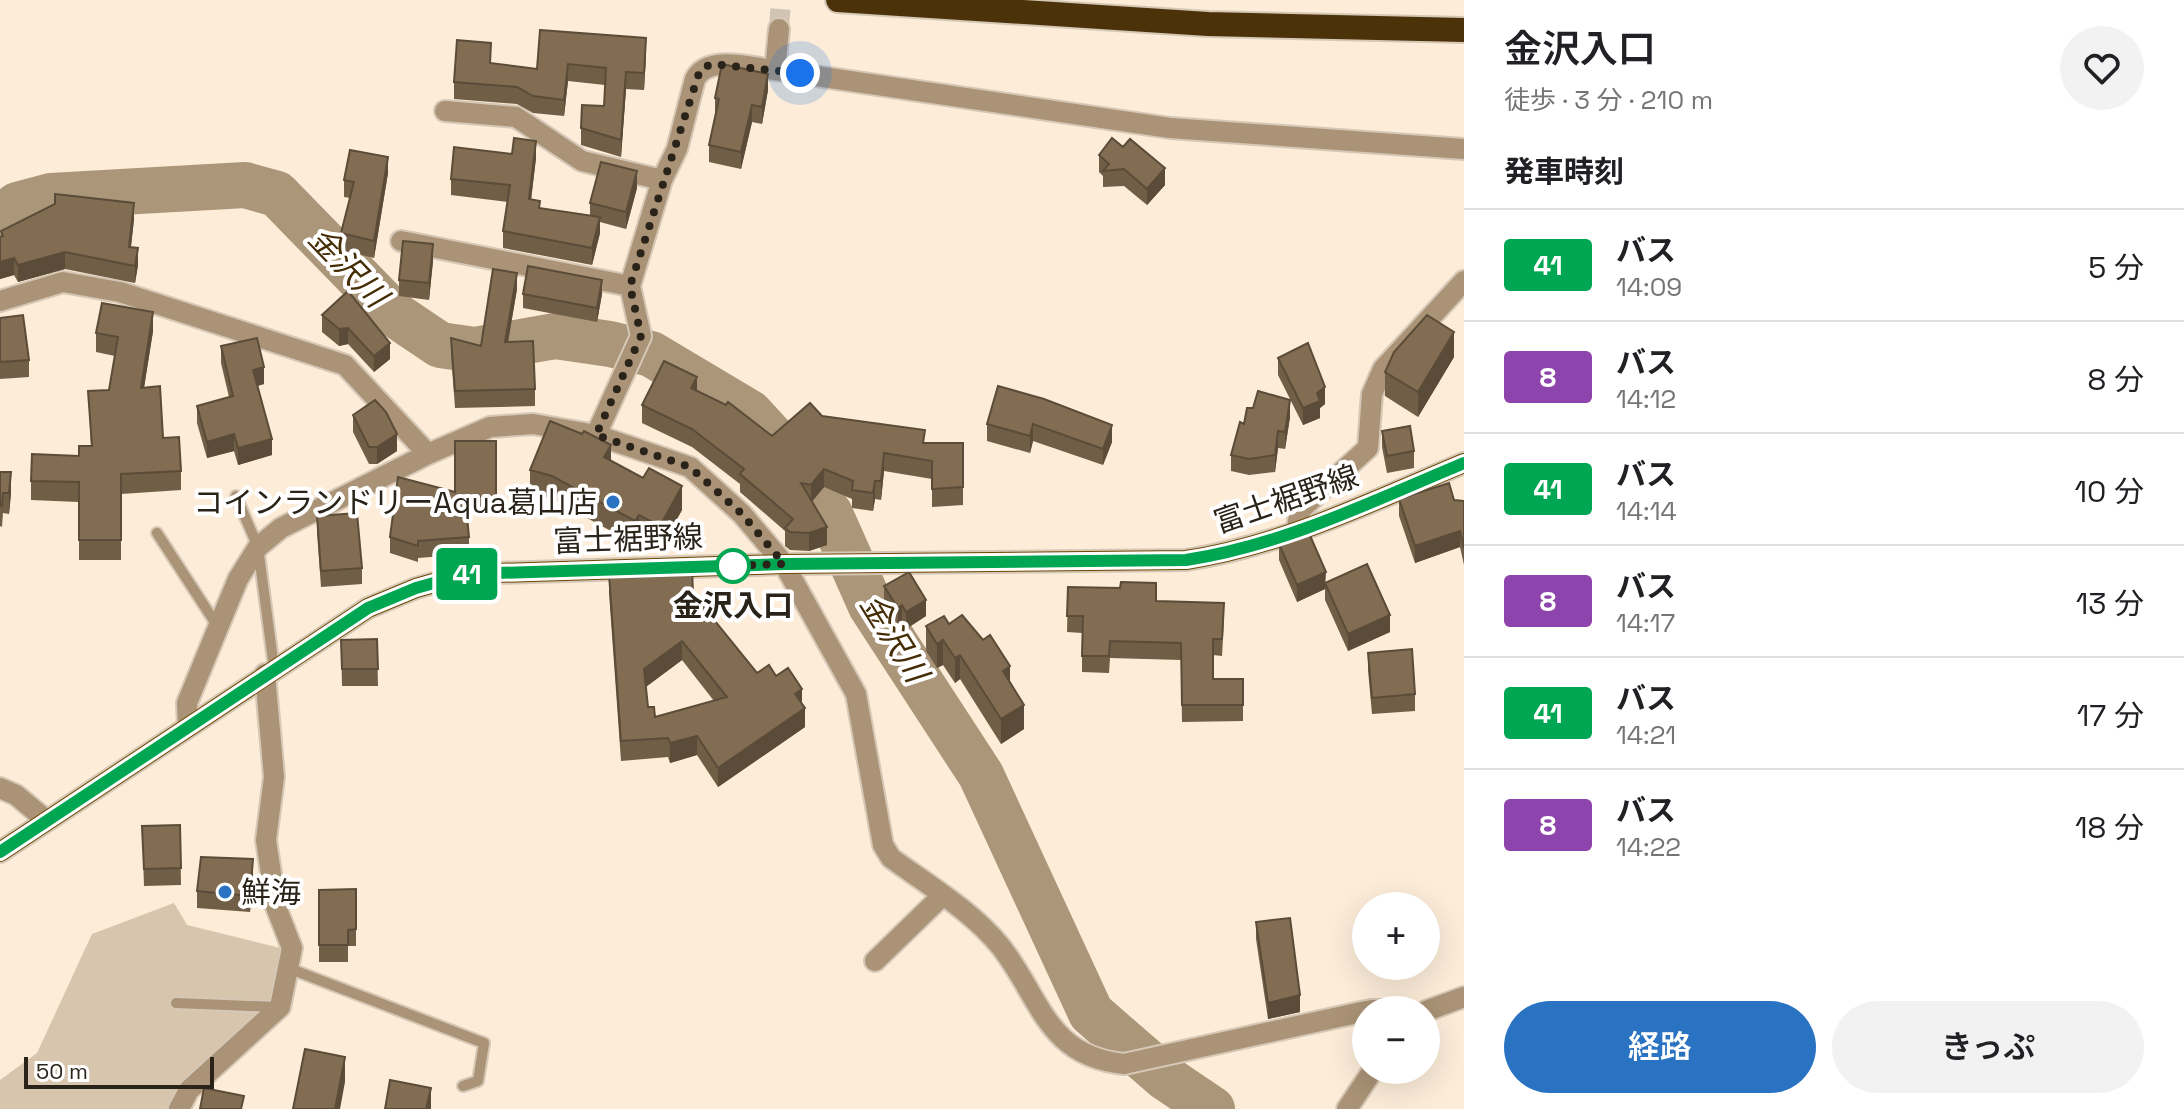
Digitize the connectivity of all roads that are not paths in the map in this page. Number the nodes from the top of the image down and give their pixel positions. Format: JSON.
{"nodes":[{"id":1,"x":838,"y":0,"type":"edge"},
{"id":2,"x":779,"y":29,"type":"tunnel mouth"},
{"id":3,"x":1464,"y":30,"type":"edge"},
{"id":4,"x":775,"y":70,"type":"junction"},
{"id":5,"x":445,"y":111,"type":"dead end"},
{"id":6,"x":1464,"y":149,"type":"edge"},
{"id":7,"x":662,"y":180,"type":"junction"},
{"id":8,"x":401,"y":241,"type":"edge"},
{"id":9,"x":1464,"y":281,"type":"edge"},
{"id":10,"x":630,"y":286,"type":"junction"},
{"id":11,"x":0,"y":301,"type":"edge"},
{"id":12,"x":596,"y":435,"type":"junction"},
{"id":13,"x":428,"y":454,"type":"junction"},
{"id":14,"x":1464,"y":463,"type":"edge"},
{"id":15,"x":236,"y":496,"type":"dead end"},
{"id":16,"x":157,"y":533,"type":"dead end"},
{"id":17,"x":1296,"y":533,"type":"junction"},
{"id":18,"x":258,"y":547,"type":"junction"},
{"id":19,"x":784,"y":564,"type":"junction"},
{"id":20,"x":218,"y":627,"type":"junction"},
{"id":21,"x":270,"y":671,"type":"junction"},
{"id":22,"x":188,"y":725,"type":"junction"},
{"id":23,"x":0,"y":788,"type":"edge"},
{"id":24,"x":46,"y":820,"type":"junction"},
{"id":25,"x":0,"y":852,"type":"edge"},
{"id":26,"x":942,"y":896,"type":"junction"},
{"id":27,"x":875,"y":961,"type":"dead end"},
{"id":28,"x":288,"y":968,"type":"junction"},
{"id":29,"x":1464,"y":997,"type":"edge"},
{"id":30,"x":176,"y":1003,"type":"dead end"},
{"id":31,"x":1440,"y":1006,"type":"edge"},
{"id":32,"x":280,"y":1007,"type":"junction"},
{"id":33,"x":1352,"y":1013,"type":"edge"},
{"id":34,"x":1364,"y":1084,"type":"edge"},
{"id":35,"x":463,"y":1086,"type":"dead end"},
{"id":36,"x":179,"y":1109,"type":"edge"},
{"id":37,"x":1347,"y":1109,"type":"edge"}],
"edges":[{"from":1,"to":3,"type":"highway"},
{"from":2,"to":4,"type":"street"},
{"from":4,"to":6,"type":"street"},
{"from":4,"to":7,"type":"street"},
{"from":5,"to":7,"type":"street"},
{"from":7,"to":10,"type":"street"},
{"from":8,"to":10,"type":"street"},
{"from":9,"to":17,"type":"street"},
{"from":10,"to":12,"type":"street"},
{"from":11,"to":13,"type":"street"},
{"from":12,"to":13,"type":"street"},
{"from":12,"to":19,"type":"street"},
{"from":13,"to":18,"type":"street"},
{"from":14,"to":17,"type":"main road","name":"富士裾野線"},
{"from":15,"to":18,"type":"lane"},
{"from":16,"to":20,"type":"lane"},
{"from":17,"to":19,"type":"main road","name":"富士裾野線"},
{"from":18,"to":20,"type":"street"},
{"from":18,"to":21,"type":"lane"},
{"from":19,"to":21,"type":"main road","name":"富士裾野線"},
{"from":19,"to":26,"type":"street"},
{"from":20,"to":22,"type":"street"},
{"from":21,"to":22,"type":"main road","name":"富士裾野線"},
{"from":21,"to":28,"type":"street"},
{"from":22,"to":24,"type":"main road","name":"富士裾野線"},
{"from":23,"to":24,"type":"street"},
{"from":24,"to":25,"type":"main road","name":"富士裾野線"},
{"from":26,"to":27,"type":"street"},
{"from":26,"to":33,"type":"street"},
{"from":28,"to":32,"type":"street"},
{"from":28,"to":35,"type":"lane"},
{"from":29,"to":31,"type":"street"},
{"from":30,"to":32,"type":"lane"},
{"from":32,"to":36,"type":"street"},
{"from":34,"to":37,"type":"street"}]}
